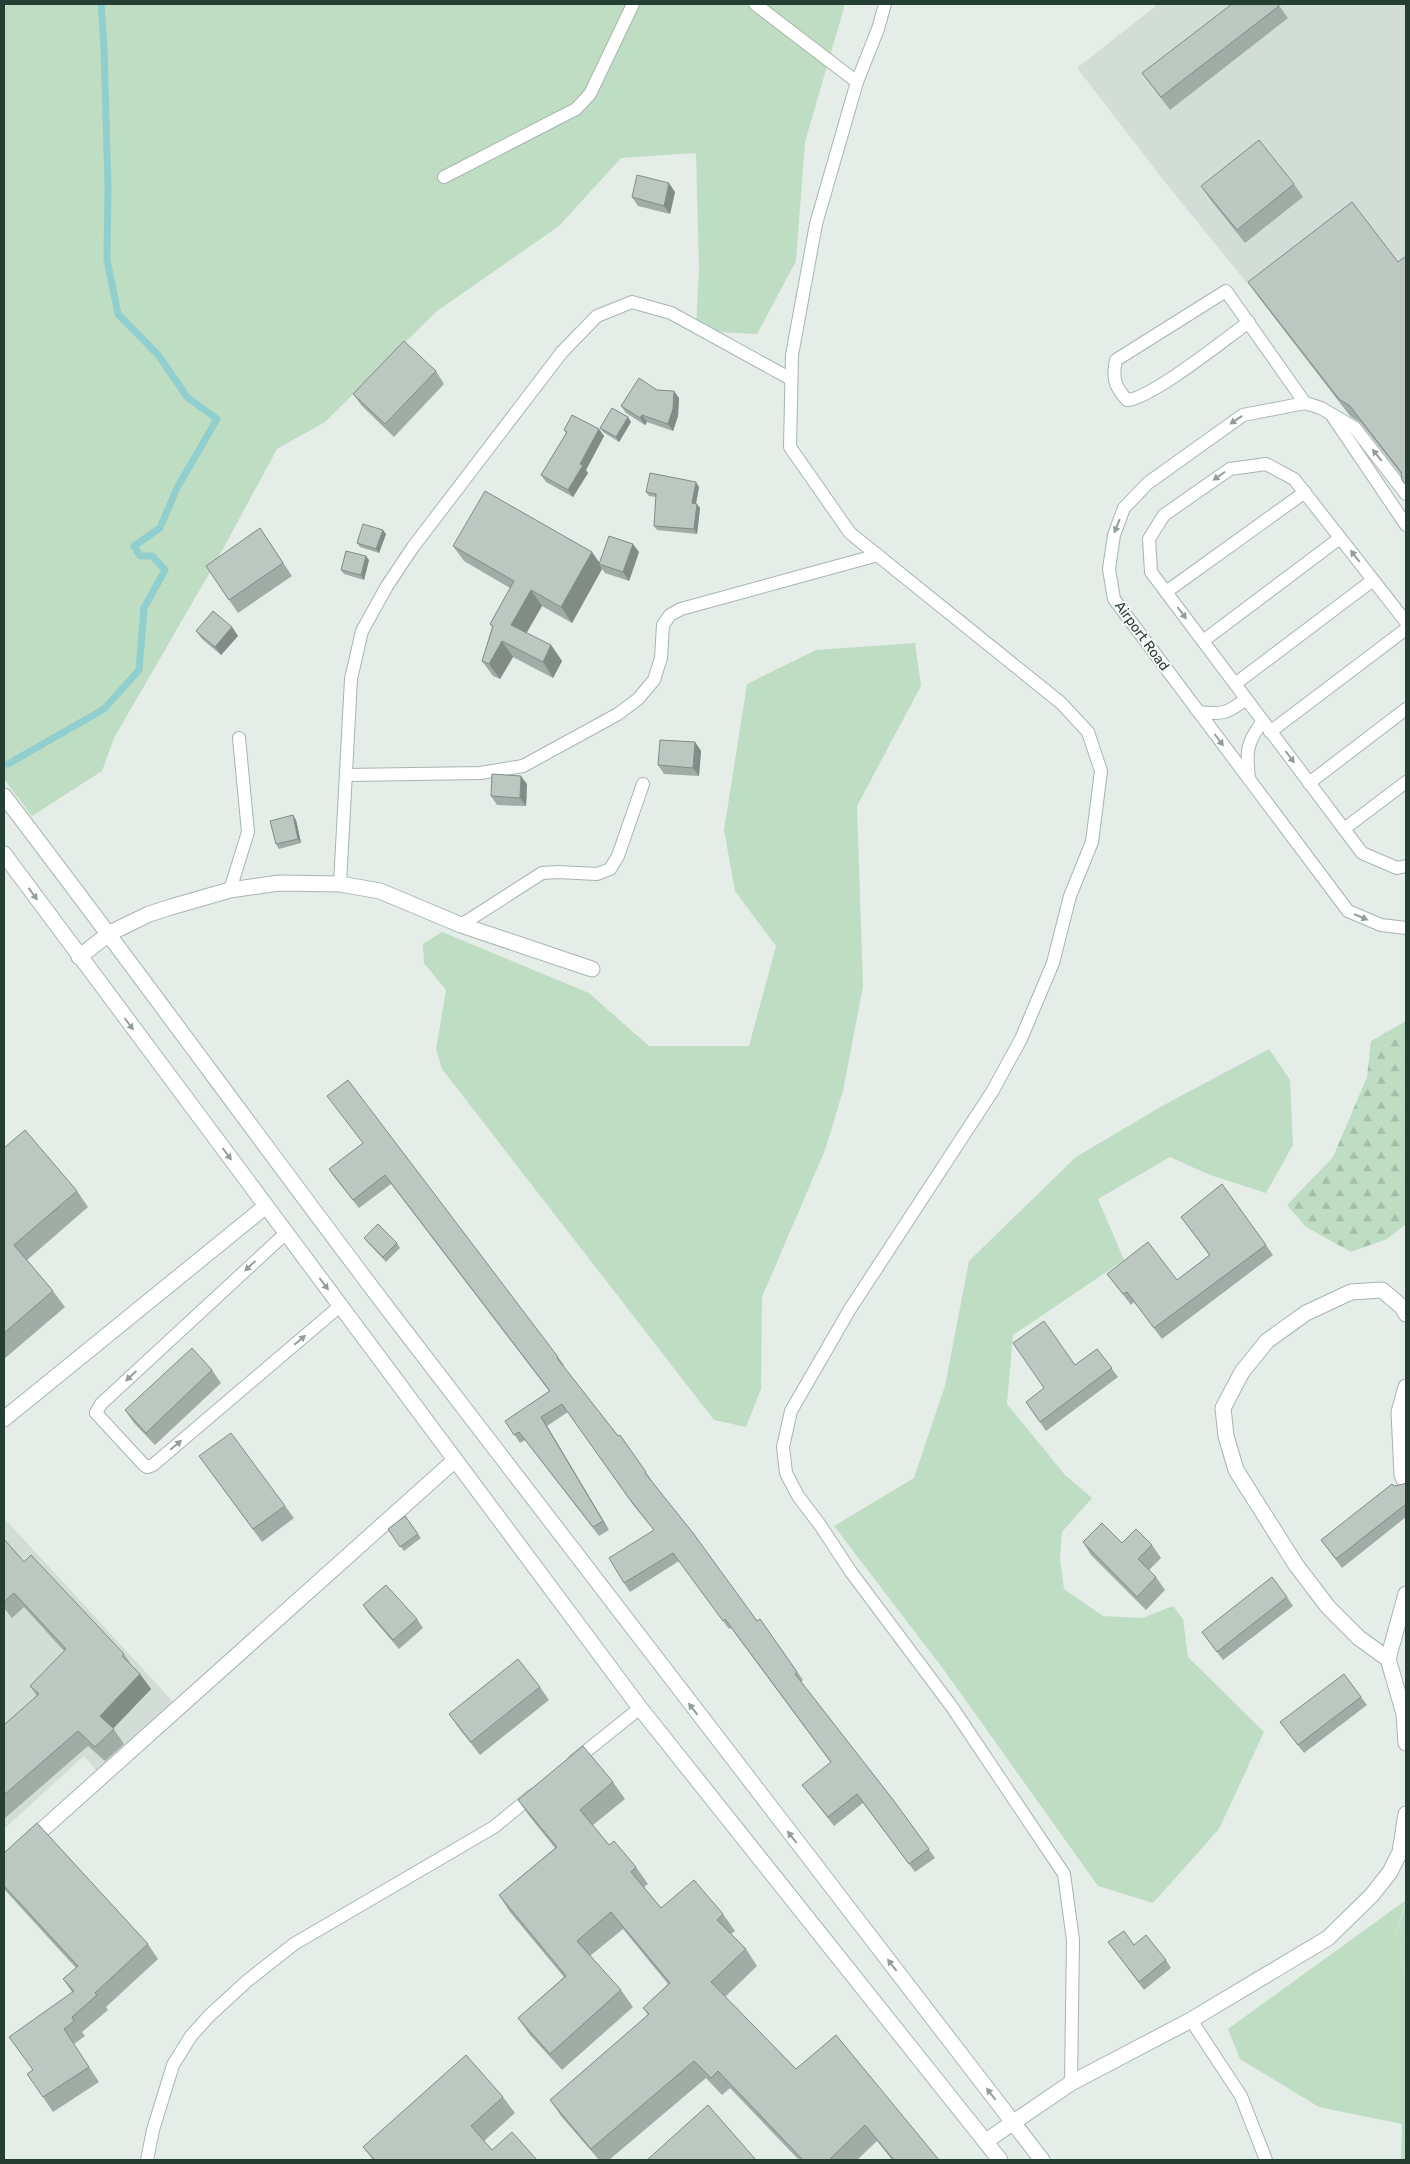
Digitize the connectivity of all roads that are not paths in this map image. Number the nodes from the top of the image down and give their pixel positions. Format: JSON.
{"nodes":[{"id":1,"x":633,"y":4,"type":"edge"},
{"id":2,"x":755,"y":4,"type":"edge"},
{"id":3,"x":885,"y":4,"type":"edge"},
{"id":4,"x":857,"y":82,"type":"junction"},
{"id":5,"x":444,"y":177,"type":"dead end"},
{"id":6,"x":1248,"y":322,"type":"junction"},
{"id":7,"x":791,"y":379,"type":"junction"},
{"id":8,"x":1305,"y":403,"type":"junction"},
{"id":9,"x":1332,"y":416,"type":"junction"},
{"id":10,"x":1305,"y":492,"type":"junction"},
{"id":11,"x":1406,"y":494,"type":"edge"},
{"id":12,"x":1406,"y":525,"type":"edge"},
{"id":13,"x":1340,"y":538,"type":"junction"},
{"id":14,"x":878,"y":555,"type":"junction"},
{"id":15,"x":1373,"y":580,"type":"junction"},
{"id":16,"x":1166,"y":592,"type":"junction"},
{"id":17,"x":1406,"y":622,"type":"edge"},
{"id":18,"x":1406,"y":629,"type":"edge"},
{"id":19,"x":1203,"y":642,"type":"junction"},
{"id":20,"x":1235,"y":684,"type":"junction"},
{"id":21,"x":1180,"y":687,"type":"junction"},
{"id":22,"x":1246,"y":699,"type":"junction"},
{"id":23,"x":1406,"y":709,"type":"edge"},
{"id":24,"x":1267,"y":726,"type":"junction"},
{"id":25,"x":239,"y":738,"type":"dead end"},
{"id":26,"x":346,"y":775,"type":"junction"},
{"id":27,"x":1406,"y":782,"type":"edge"},
{"id":28,"x":1309,"y":783,"type":"junction"},
{"id":29,"x":643,"y":784,"type":"dead end"},
{"id":30,"x":4,"y":796,"type":"edge"},
{"id":31,"x":1272,"y":810,"type":"junction"},
{"id":32,"x":1344,"y":829,"type":"junction"},
{"id":33,"x":4,"y":854,"type":"edge"},
{"id":34,"x":1406,"y":866,"type":"edge"},
{"id":35,"x":340,"y":884,"type":"junction"},
{"id":36,"x":230,"y":890,"type":"junction"},
{"id":37,"x":461,"y":925,"type":"junction"},
{"id":38,"x":1406,"y":928,"type":"edge"},
{"id":39,"x":110,"y":934,"type":"junction"},
{"id":40,"x":79,"y":957,"type":"junction"},
{"id":41,"x":592,"y":969,"type":"dead end"},
{"id":42,"x":266,"y":1206,"type":"junction"},
{"id":43,"x":286,"y":1233,"type":"junction"},
{"id":44,"x":340,"y":1306,"type":"junction"},
{"id":45,"x":1406,"y":1314,"type":"edge"},
{"id":46,"x":1406,"y":1387,"type":"edge"},
{"id":47,"x":4,"y":1419,"type":"edge"},
{"id":48,"x":455,"y":1460,"type":"junction"},
{"id":49,"x":1406,"y":1484,"type":"edge"},
{"id":50,"x":1406,"y":1594,"type":"edge"},
{"id":51,"x":1388,"y":1659,"type":"junction"},
{"id":52,"x":640,"y":1708,"type":"junction"},
{"id":53,"x":1406,"y":1743,"type":"edge"},
{"id":54,"x":563,"y":1770,"type":"edge"},
{"id":55,"x":540,"y":1789,"type":"edge"},
{"id":56,"x":1406,"y":1814,"type":"edge"},
{"id":57,"x":4,"y":1864,"type":"edge"},
{"id":58,"x":1190,"y":2020,"type":"junction"},
{"id":59,"x":1071,"y":2083,"type":"junction"},
{"id":60,"x":1013,"y":2122,"type":"junction"},
{"id":61,"x":986,"y":2141,"type":"junction"},
{"id":62,"x":147,"y":2160,"type":"edge"},
{"id":63,"x":1000,"y":2160,"type":"edge"},
{"id":64,"x":1042,"y":2160,"type":"edge"},
{"id":65,"x":1266,"y":2160,"type":"edge"}],
"edges":[{"from":1,"to":5,"type":"lane"},
{"from":2,"to":4,"type":"lane"},
{"from":3,"to":4,"type":"lane"},
{"from":4,"to":7,"type":"lane"},
{"from":6,"to":6,"type":"lane"},
{"from":6,"to":8,"type":"lane"},
{"from":7,"to":14,"type":"lane"},
{"from":7,"to":26,"type":"lane"},
{"from":8,"to":9,"type":"lane"},
{"from":8,"to":21,"type":"lane","name":"Airport Road","one_way":true},
{"from":11,"to":9,"type":"lane","one_way":true},
{"from":9,"to":12,"type":"lane"},
{"from":10,"to":13,"type":"lane"},
{"from":10,"to":16,"type":"lane"},
{"from":10,"to":16,"type":"lane","one_way":true},
{"from":15,"to":13,"type":"lane","one_way":true},
{"from":13,"to":19,"type":"lane"},
{"from":14,"to":26,"type":"lane"},
{"from":14,"to":59,"type":"lane"},
{"from":15,"to":17,"type":"lane"},
{"from":15,"to":20,"type":"lane"},
{"from":16,"to":19,"type":"lane","one_way":true},
{"from":18,"to":24,"type":"lane"},
{"from":19,"to":20,"type":"lane"},
{"from":20,"to":22,"type":"lane"},
{"from":21,"to":22,"type":"lane"},
{"from":21,"to":31,"type":"lane","name":"Airport Road","one_way":true},
{"from":22,"to":24,"type":"lane"},
{"from":23,"to":28,"type":"lane"},
{"from":24,"to":28,"type":"lane","one_way":true},
{"from":24,"to":31,"type":"lane"},
{"from":25,"to":36,"type":"lane"},
{"from":26,"to":35,"type":"lane"},
{"from":27,"to":32,"type":"lane"},
{"from":28,"to":32,"type":"lane"},
{"from":29,"to":37,"type":"lane"},
{"from":30,"to":39,"type":"street"},
{"from":31,"to":38,"type":"lane","name":"Airport Road","one_way":true},
{"from":32,"to":34,"type":"lane"},
{"from":33,"to":40,"type":"street","one_way":true},
{"from":35,"to":36,"type":"street"},
{"from":35,"to":37,"type":"street"},
{"from":36,"to":39,"type":"street"},
{"from":37,"to":41,"type":"street"},
{"from":39,"to":40,"type":"street"},
{"from":60,"to":39,"type":"street","one_way":true},
{"from":40,"to":42,"type":"street","one_way":true},
{"from":42,"to":43,"type":"street"},
{"from":42,"to":47,"type":"street"},
{"from":43,"to":44,"type":"street","one_way":true},
{"from":43,"to":44,"type":"lane","one_way":true},
{"from":44,"to":48,"type":"street"},
{"from":45,"to":51,"type":"street"},
{"from":46,"to":49,"type":"street"},
{"from":48,"to":52,"type":"street"},
{"from":48,"to":57,"type":"street"},
{"from":50,"to":51,"type":"street"},
{"from":51,"to":53,"type":"street"},
{"from":52,"to":54,"type":"lane"},
{"from":52,"to":61,"type":"street"},
{"from":55,"to":62,"type":"lane"},
{"from":56,"to":58,"type":"street"},
{"from":58,"to":59,"type":"street"},
{"from":58,"to":65,"type":"lane"},
{"from":59,"to":60,"type":"street"},
{"from":60,"to":61,"type":"street"},
{"from":60,"to":64,"type":"street"},
{"from":61,"to":63,"type":"street"}]}
